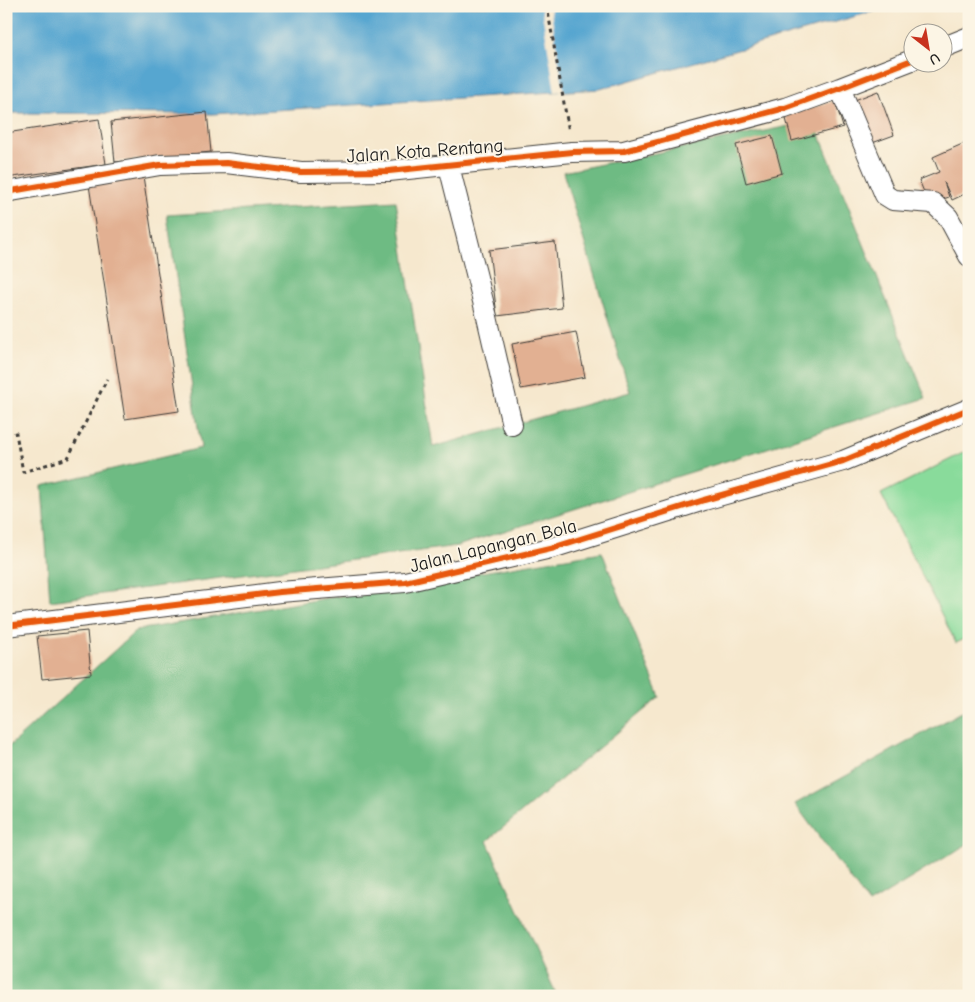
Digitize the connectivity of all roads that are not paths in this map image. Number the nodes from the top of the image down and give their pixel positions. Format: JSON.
{"nodes":[{"id":1,"x":969,"y":37,"type":"edge"},
{"id":2,"x":952,"y":44,"type":"edge"},
{"id":3,"x":902,"y":64,"type":"edge"},
{"id":4,"x":840,"y":88,"type":"junction"},
{"id":5,"x":449,"y":166,"type":"junction"},
{"id":6,"x":6,"y":192,"type":"edge"},
{"id":7,"x":969,"y":256,"type":"edge"},
{"id":8,"x":969,"y":408,"type":"edge"},
{"id":9,"x":512,"y":425,"type":"dead end"},
{"id":10,"x":6,"y":626,"type":"edge"}],
"edges":[{"from":1,"to":2,"type":"street"},
{"from":3,"to":4,"type":"street","name":"Jalan Kota Rentang"},
{"from":4,"to":5,"type":"street","name":"Jalan Kota Rentang"},
{"from":4,"to":7,"type":"street"},
{"from":5,"to":6,"type":"street","name":"Jalan Kota Rentang"},
{"from":5,"to":9,"type":"street"},
{"from":8,"to":10,"type":"street","name":"Jalan Lapangan Bola"}]}
